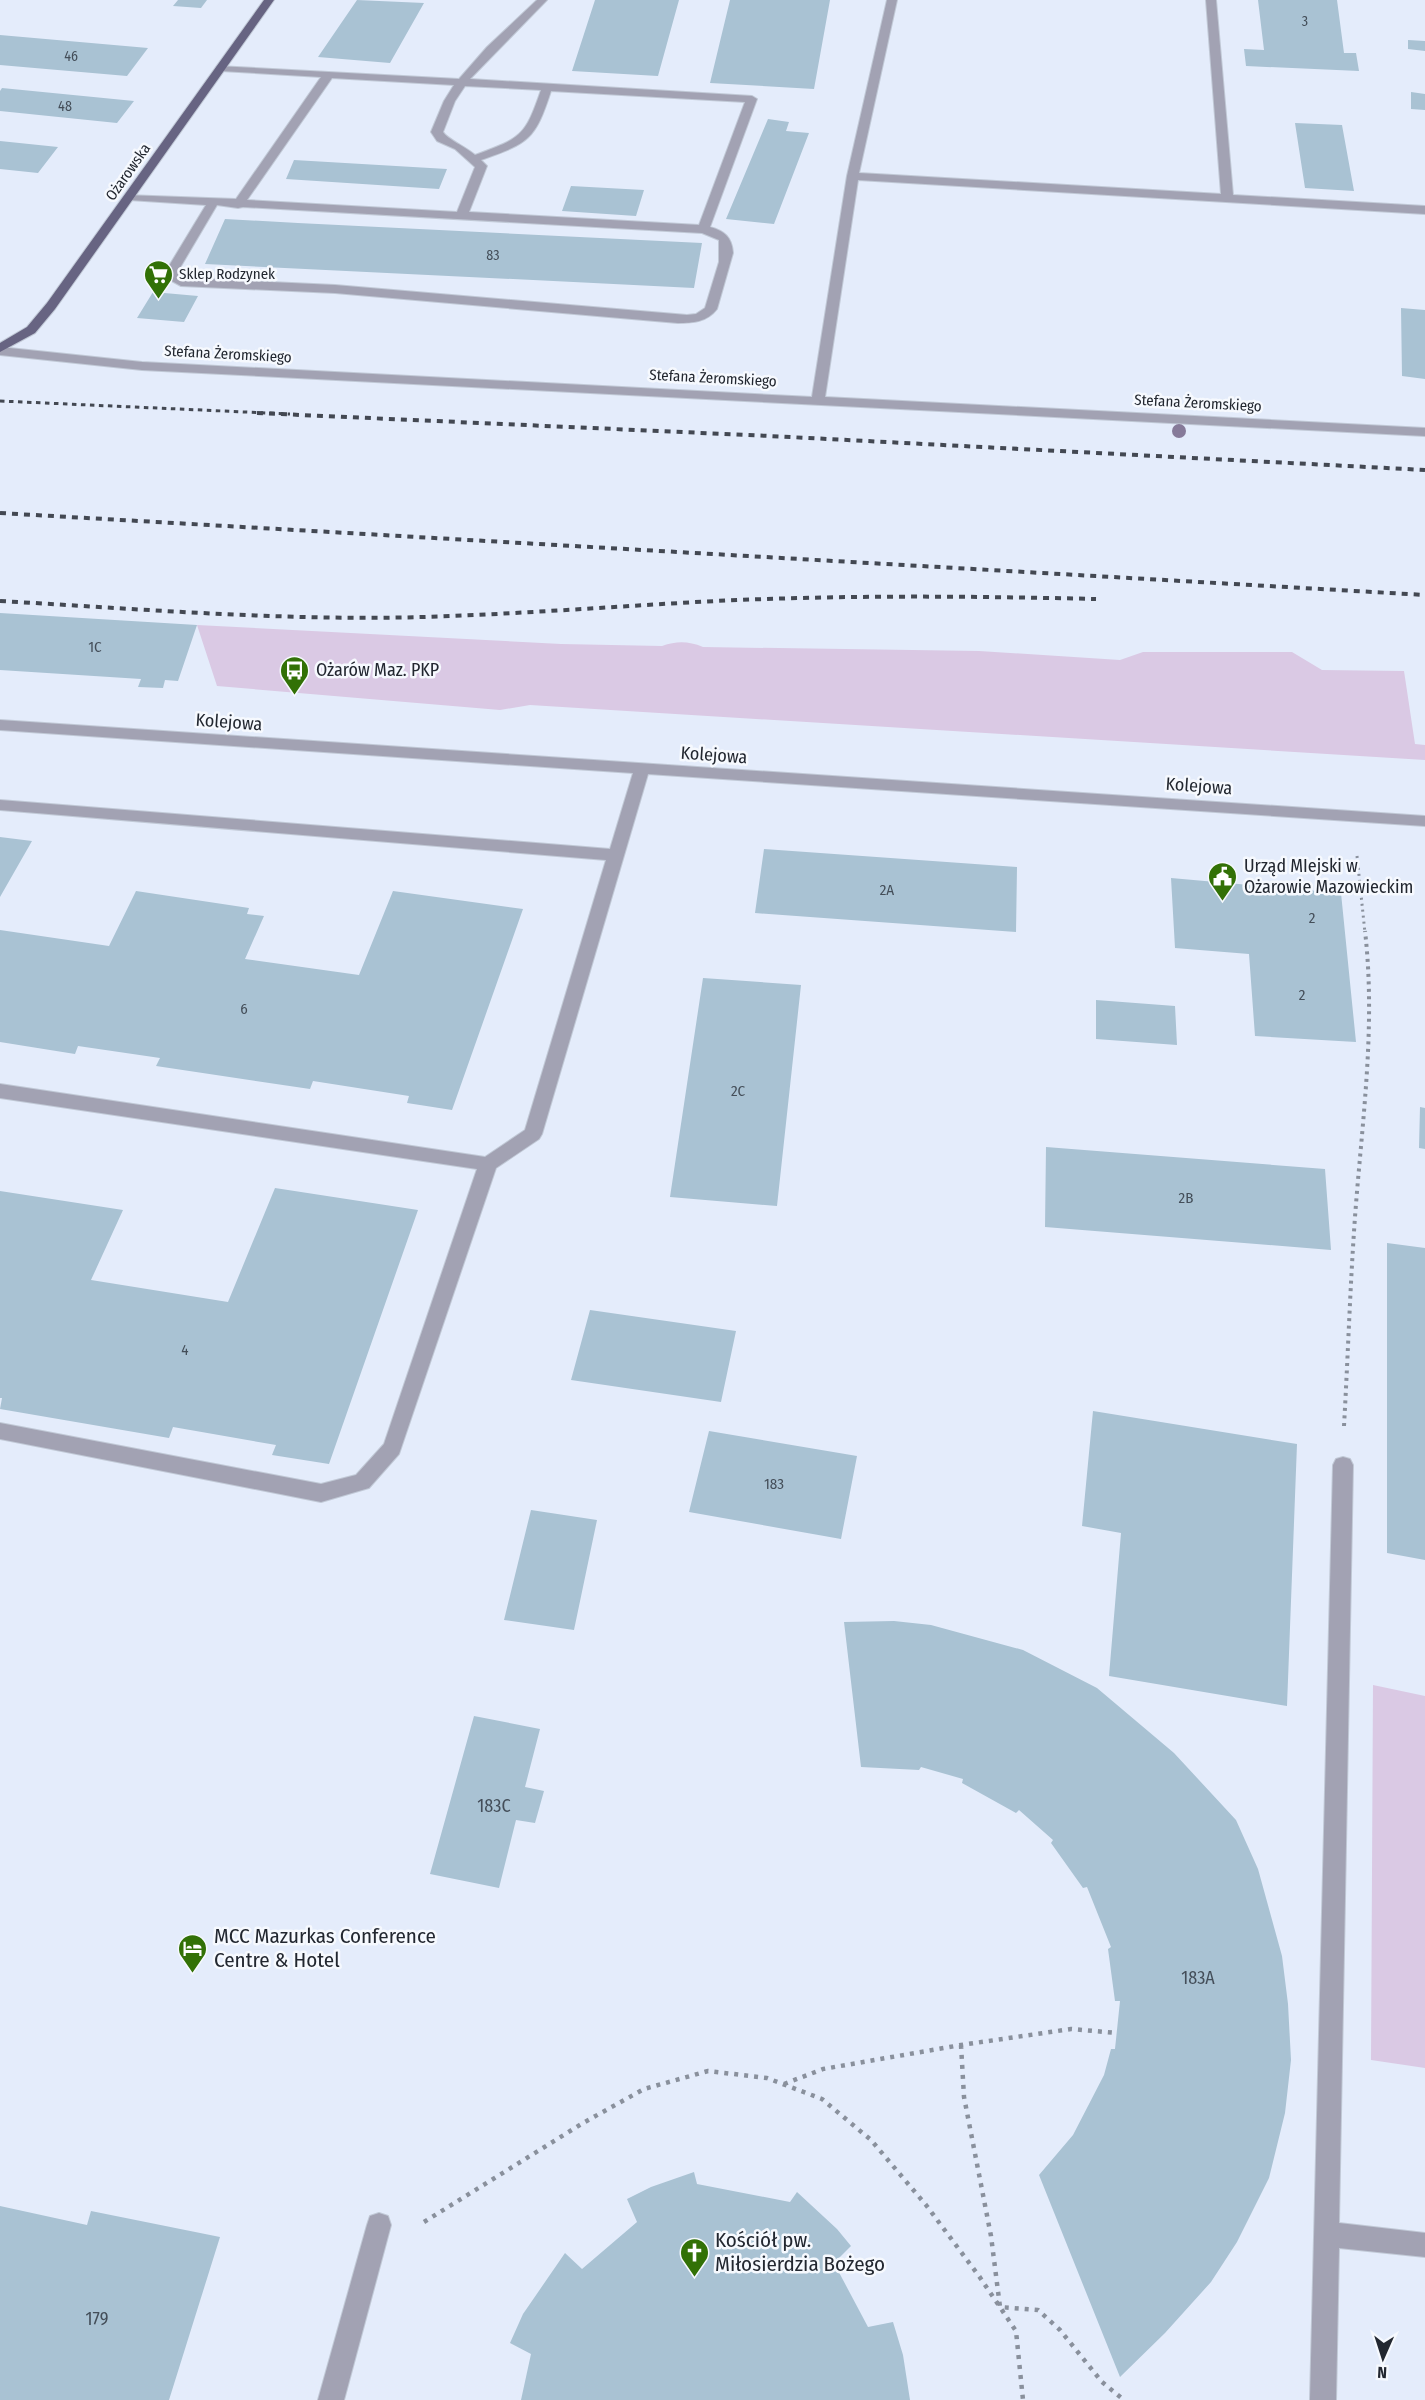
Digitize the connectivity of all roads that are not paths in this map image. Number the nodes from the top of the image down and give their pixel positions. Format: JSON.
{"nodes":[{"id":1,"x":269,"y":0,"type":"edge"},
{"id":2,"x":542,"y":0,"type":"edge"},
{"id":3,"x":892,"y":0,"type":"edge"},
{"id":4,"x":1211,"y":0,"type":"edge"},
{"id":5,"x":221,"y":68,"type":"junction"},
{"id":6,"x":329,"y":74,"type":"junction"},
{"id":7,"x":460,"y":82,"type":"junction"},
{"id":8,"x":547,"y":87,"type":"junction"},
{"id":9,"x":474,"y":159,"type":"junction"},
{"id":10,"x":853,"y":176,"type":"junction"},
{"id":11,"x":129,"y":198,"type":"junction"},
{"id":12,"x":1227,"y":198,"type":"junction"},
{"id":13,"x":212,"y":204,"type":"junction"},
{"id":14,"x":238,"y":205,"type":"junction"},
{"id":15,"x":1425,"y":210,"type":"edge"},
{"id":16,"x":461,"y":217,"type":"junction"},
{"id":17,"x":703,"y":229,"type":"junction"},
{"id":18,"x":0,"y":349,"type":"edge"},
{"id":19,"x":818,"y":400,"type":"junction"},
{"id":20,"x":1425,"y":432,"type":"edge"},
{"id":21,"x":0,"y":724,"type":"edge"},
{"id":22,"x":641,"y":770,"type":"junction"},
{"id":23,"x":0,"y":805,"type":"edge"},
{"id":24,"x":1425,"y":821,"type":"edge"},
{"id":25,"x":616,"y":855,"type":"junction"},
{"id":26,"x":0,"y":1091,"type":"edge"},
{"id":27,"x":488,"y":1164,"type":"junction"},
{"id":28,"x":0,"y":1431,"type":"edge"},
{"id":29,"x":1343,"y":1465,"type":"road end"},
{"id":30,"x":379,"y":2225,"type":"dead end"},
{"id":31,"x":1328,"y":2234,"type":"junction"},
{"id":32,"x":1425,"y":2245,"type":"edge"},
{"id":33,"x":331,"y":2400,"type":"edge"},
{"id":34,"x":1323,"y":2400,"type":"edge"}],
"edges":[{"from":1,"to":5,"type":"main road","name":"Ożarowska"},
{"from":2,"to":7,"type":"street"},
{"from":3,"to":10,"type":"street"},
{"from":4,"to":12,"type":"street"},
{"from":5,"to":6,"type":"street"},
{"from":5,"to":11,"type":"main road","name":"Ożarowska"},
{"from":6,"to":7,"type":"street"},
{"from":6,"to":14,"type":"street"},
{"from":7,"to":8,"type":"street"},
{"from":7,"to":9,"type":"street"},
{"from":8,"to":9,"type":"street"},
{"from":8,"to":17,"type":"street"},
{"from":9,"to":16,"type":"street"},
{"from":10,"to":12,"type":"street"},
{"from":10,"to":19,"type":"street"},
{"from":11,"to":13,"type":"street"},
{"from":11,"to":18,"type":"main road","name":"Ożarowska"},
{"from":12,"to":15,"type":"street"},
{"from":13,"to":14,"type":"street"},
{"from":13,"to":17,"type":"street"},
{"from":14,"to":16,"type":"street"},
{"from":16,"to":17,"type":"street"},
{"from":18,"to":19,"type":"street","name":"Stefana Żeromskiego"},
{"from":19,"to":20,"type":"street","name":"Stefana Żeromskiego"},
{"from":21,"to":22,"type":"street","name":"Kolejowa"},
{"from":22,"to":24,"type":"street","name":"Kolejowa"},
{"from":22,"to":25,"type":"street"},
{"from":23,"to":25,"type":"street"},
{"from":25,"to":27,"type":"street"},
{"from":26,"to":27,"type":"street"},
{"from":27,"to":28,"type":"street"},
{"from":29,"to":31,"type":"street"},
{"from":30,"to":33,"type":"street"},
{"from":31,"to":32,"type":"street"},
{"from":31,"to":34,"type":"street"}]}
